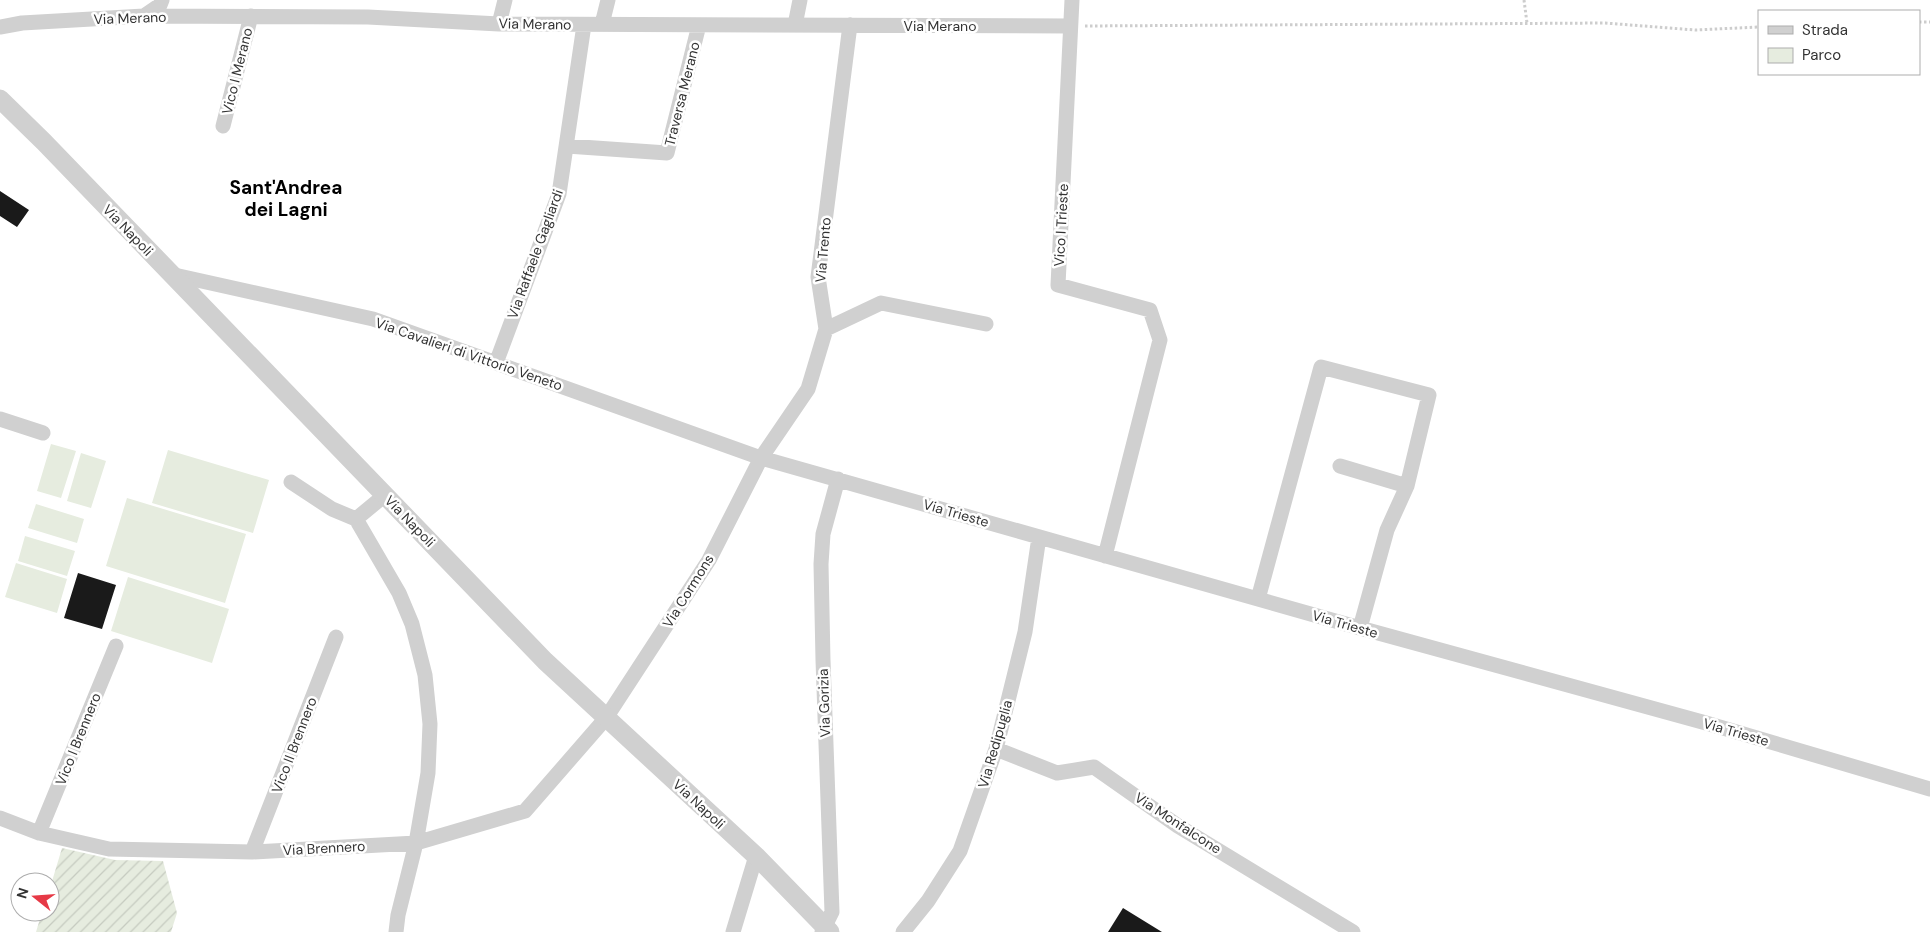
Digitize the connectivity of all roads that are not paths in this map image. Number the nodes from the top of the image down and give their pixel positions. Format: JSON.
{"nodes":[{"id":1,"x":162,"y":0,"type":"edge"},
{"id":2,"x":505,"y":0,"type":"edge"},
{"id":3,"x":608,"y":0,"type":"edge"},
{"id":4,"x":800,"y":0,"type":"edge"},
{"id":5,"x":1072,"y":0,"type":"edge"},
{"id":6,"x":144,"y":16,"type":"junction"},
{"id":7,"x":251,"y":16,"type":"junction"},
{"id":8,"x":499,"y":24,"type":"junction"},
{"id":9,"x":602,"y":24,"type":"junction"},
{"id":10,"x":584,"y":25,"type":"junction"},
{"id":11,"x":699,"y":25,"type":"junction"},
{"id":12,"x":795,"y":25,"type":"junction"},
{"id":13,"x":850,"y":26,"type":"junction"},
{"id":14,"x":1070,"y":26,"type":"junction"},
{"id":15,"x":0,"y":27,"type":"edge"},
{"id":16,"x":1,"y":102,"type":"edge"},
{"id":17,"x":223,"y":126,"type":"dead end"},
{"id":18,"x":566,"y":146,"type":"junction"},
{"id":19,"x":170,"y":274,"type":"junction"},
{"id":20,"x":986,"y":324,"type":"dead end"},
{"id":21,"x":826,"y":328,"type":"junction"},
{"id":22,"x":496,"y":363,"type":"junction"},
{"id":23,"x":0,"y":419,"type":"edge"},
{"id":24,"x":43,"y":434,"type":"dead end"},
{"id":25,"x":760,"y":458,"type":"junction"},
{"id":26,"x":1340,"y":466,"type":"dead end"},
{"id":27,"x":838,"y":479,"type":"junction"},
{"id":28,"x":291,"y":482,"type":"dead end"},
{"id":29,"x":1407,"y":486,"type":"junction"},
{"id":30,"x":385,"y":495,"type":"junction"},
{"id":31,"x":356,"y":519,"type":"junction"},
{"id":32,"x":1039,"y":537,"type":"junction"},
{"id":33,"x":1105,"y":556,"type":"junction"},
{"id":34,"x":1258,"y":599,"type":"junction"},
{"id":35,"x":1360,"y":628,"type":"junction"},
{"id":36,"x":336,"y":637,"type":"dead end"},
{"id":37,"x":116,"y":646,"type":"dead end"},
{"id":38,"x":606,"y":718,"type":"junction"},
{"id":39,"x":996,"y":749,"type":"junction"},
{"id":40,"x":1930,"y":789,"type":"edge"},
{"id":41,"x":0,"y":818,"type":"edge"},
{"id":42,"x":39,"y":833,"type":"junction"},
{"id":43,"x":416,"y":843,"type":"junction"},
{"id":44,"x":252,"y":852,"type":"junction"},
{"id":45,"x":756,"y":856,"type":"junction"},
{"id":46,"x":825,"y":930,"type":"edge"},
{"id":47,"x":396,"y":932,"type":"edge"},
{"id":48,"x":733,"y":932,"type":"edge"},
{"id":49,"x":903,"y":932,"type":"edge"},
{"id":50,"x":1353,"y":932,"type":"edge"}],
"edges":[{"from":1,"to":6,"type":"street"},
{"from":2,"to":8,"type":"street"},
{"from":3,"to":9,"type":"street"},
{"from":4,"to":12,"type":"street"},
{"from":5,"to":14,"type":"street"},
{"from":6,"to":7,"type":"street","name":"Via Merano"},
{"from":6,"to":15,"type":"street","name":"Via Merano"},
{"from":7,"to":8,"type":"street","name":"Via Merano"},
{"from":7,"to":17,"type":"street","name":"Vico I Merano"},
{"from":8,"to":10,"type":"street","name":"Via Merano"},
{"from":9,"to":10,"type":"street","name":"Via Merano"},
{"from":9,"to":11,"type":"street","name":"Via Merano"},
{"from":10,"to":18,"type":"street","name":"Via Raffaele Gagliardi"},
{"from":11,"to":12,"type":"street","name":"Via Merano"},
{"from":11,"to":18,"type":"street","name":"Traversa Merano"},
{"from":12,"to":13,"type":"street","name":"Via Merano"},
{"from":13,"to":14,"type":"street","name":"Via Merano"},
{"from":13,"to":21,"type":"street","name":"Via Trento"},
{"from":14,"to":33,"type":"street","name":"Vico I Trieste"},
{"from":16,"to":19,"type":"street","name":"Via Napoli"},
{"from":18,"to":22,"type":"street","name":"Via Raffaele Gagliardi"},
{"from":19,"to":22,"type":"street","name":"Via Cavalieri di Vittorio Veneto"},
{"from":19,"to":30,"type":"street","name":"Via Napoli"},
{"from":20,"to":21,"type":"street"},
{"from":21,"to":25,"type":"street","name":"Via Trento"},
{"from":22,"to":25,"type":"street","name":"Via Cavalieri di Vittorio Veneto"},
{"from":23,"to":24,"type":"street"},
{"from":25,"to":27,"type":"street","name":"Via Trieste"},
{"from":25,"to":38,"type":"street","name":"Via Cormons"},
{"from":26,"to":29,"type":"street"},
{"from":27,"to":32,"type":"street","name":"Via Trieste"},
{"from":27,"to":46,"type":"street","name":"Via Gorizia"},
{"from":28,"to":31,"type":"street"},
{"from":29,"to":34,"type":"street"},
{"from":29,"to":35,"type":"street"},
{"from":30,"to":31,"type":"street"},
{"from":30,"to":38,"type":"street","name":"Via Napoli"},
{"from":31,"to":43,"type":"street"},
{"from":32,"to":33,"type":"street","name":"Via Trieste"},
{"from":32,"to":39,"type":"street","name":"Via Redipuglia"},
{"from":33,"to":34,"type":"street","name":"Via Trieste"},
{"from":34,"to":35,"type":"street","name":"Via Trieste"},
{"from":35,"to":40,"type":"street","name":"Via Trieste"},
{"from":36,"to":44,"type":"street","name":"Vico II Brennero"},
{"from":37,"to":42,"type":"street","name":"Vico I Brennero"},
{"from":38,"to":43,"type":"street","name":"Via Brennero"},
{"from":38,"to":45,"type":"street","name":"Via Napoli"},
{"from":39,"to":49,"type":"street","name":"Via Redipuglia"},
{"from":39,"to":50,"type":"street","name":"Via Monfalcone"},
{"from":41,"to":42,"type":"street","name":"Via Brennero"},
{"from":42,"to":44,"type":"street","name":"Via Brennero"},
{"from":43,"to":44,"type":"street","name":"Via Brennero"},
{"from":43,"to":47,"type":"street"},
{"from":45,"to":46,"type":"street","name":"Via Napoli"},
{"from":45,"to":48,"type":"street"}]}
